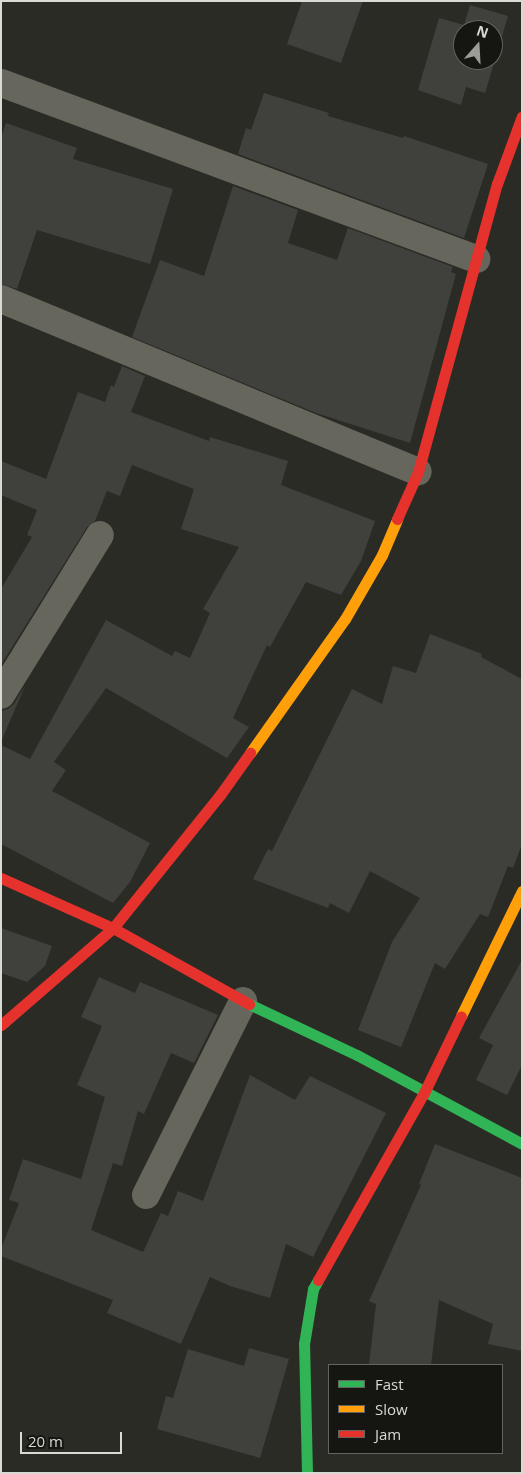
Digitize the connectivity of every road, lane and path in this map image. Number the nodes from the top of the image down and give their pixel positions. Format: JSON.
{"nodes":[{"id":1,"x":1,"y":83,"type":"edge"},
{"id":2,"x":522,"y":116,"type":"edge"},
{"id":3,"x":476,"y":259,"type":"junction"},
{"id":4,"x":1,"y":299,"type":"edge"},
{"id":5,"x":418,"y":472,"type":"junction"},
{"id":6,"x":100,"y":535,"type":"dead end"},
{"id":7,"x":1,"y":695,"type":"edge"},
{"id":8,"x":1,"y":878,"type":"edge"},
{"id":9,"x":522,"y":891,"type":"edge"},
{"id":10,"x":113,"y":928,"type":"junction"},
{"id":11,"x":242,"y":1001,"type":"junction"},
{"id":12,"x":1,"y":1025,"type":"edge"},
{"id":13,"x":424,"y":1093,"type":"junction"},
{"id":14,"x":522,"y":1144,"type":"edge"},
{"id":15,"x":146,"y":1195,"type":"dead end"},
{"id":16,"x":307,"y":1473,"type":"edge"}],
"edges":[{"from":1,"to":3,"type":"street"},
{"from":2,"to":3,"type":"street"},
{"from":3,"to":5,"type":"street"},
{"from":4,"to":5,"type":"street"},
{"from":5,"to":10,"type":"street"},
{"from":6,"to":7,"type":"street"},
{"from":8,"to":10,"type":"street"},
{"from":9,"to":13,"type":"street"},
{"from":10,"to":11,"type":"street"},
{"from":10,"to":12,"type":"street"},
{"from":11,"to":13,"type":"street"},
{"from":11,"to":15,"type":"street"},
{"from":13,"to":14,"type":"street"},
{"from":13,"to":16,"type":"street"}]}
